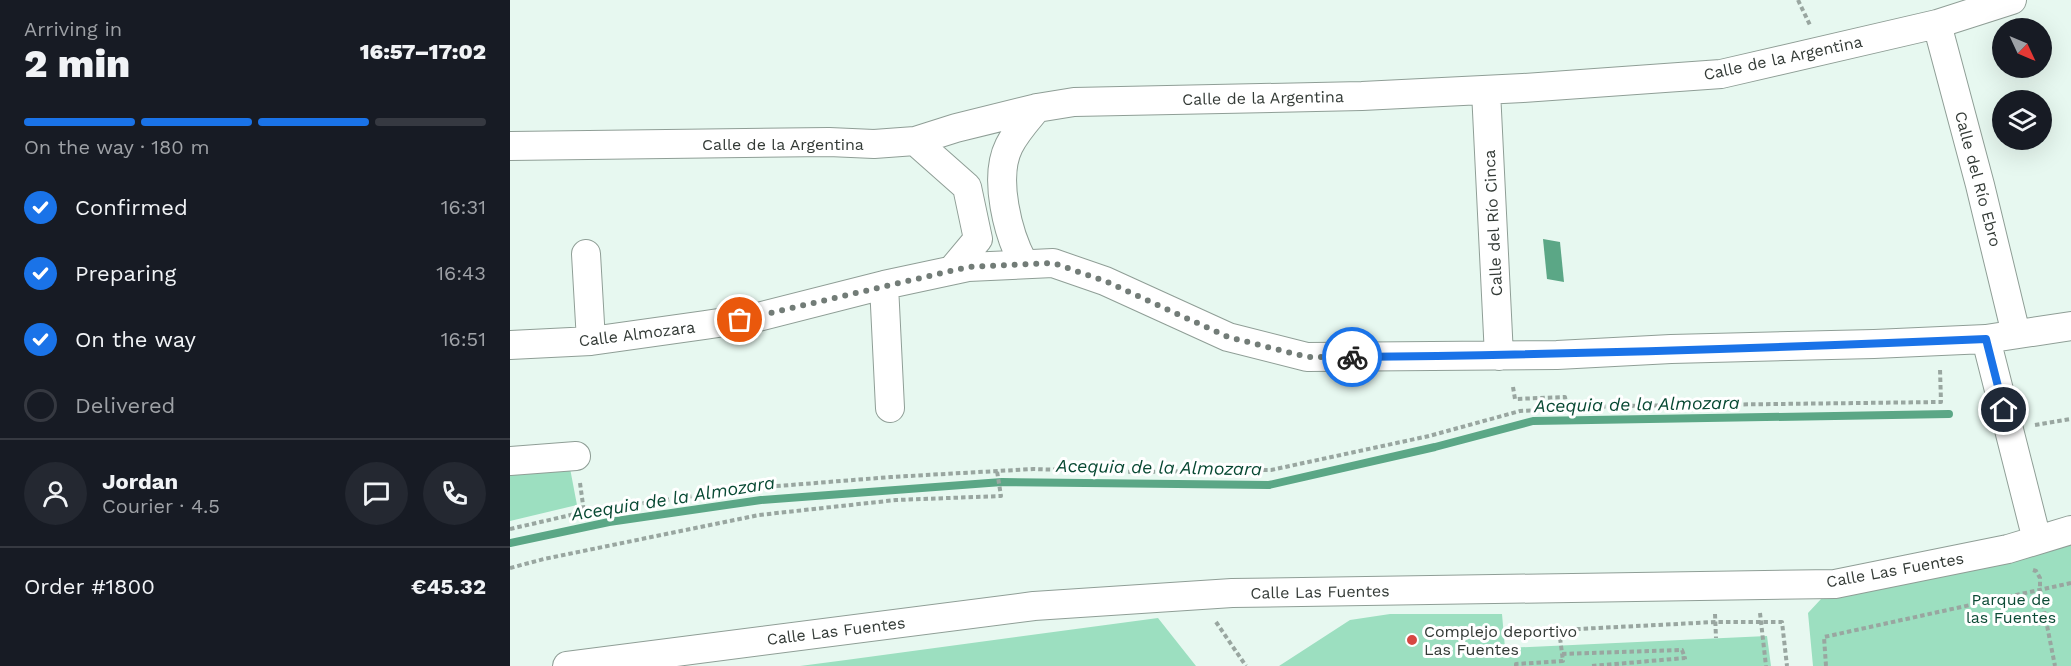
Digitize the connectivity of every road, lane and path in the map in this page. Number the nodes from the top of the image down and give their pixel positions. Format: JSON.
{"nodes":[{"id":1,"x":2012,"y":0,"type":"edge"},
{"id":2,"x":1937,"y":24,"type":"junction"},
{"id":3,"x":1486,"y":91,"type":"junction"},
{"id":4,"x":1037,"y":108,"type":"junction"},
{"id":5,"x":915,"y":141,"type":"junction"},
{"id":6,"x":510,"y":146,"type":"edge"},
{"id":7,"x":586,"y":254,"type":"dead end"},
{"id":8,"x":1024,"y":264,"type":"junction"},
{"id":9,"x":952,"y":270,"type":"junction"},
{"id":10,"x":884,"y":285,"type":"junction"},
{"id":11,"x":2071,"y":326,"type":"edge"},
{"id":12,"x":2016,"y":334,"type":"junction"},
{"id":13,"x":1986,"y":339,"type":"junction"},
{"id":14,"x":591,"y":341,"type":"junction"},
{"id":15,"x":510,"y":345,"type":"edge"},
{"id":16,"x":1499,"y":356,"type":"junction"},
{"id":17,"x":1940,"y":367,"type":"dead end"},
{"id":18,"x":1512,"y":387,"type":"dead end"},
{"id":19,"x":890,"y":408,"type":"dead end"},
{"id":20,"x":1568,"y":408,"type":"junction"},
{"id":21,"x":2071,"y":419,"type":"edge"},
{"id":22,"x":2029,"y":426,"type":"dead end"},
{"id":23,"x":576,"y":456,"type":"dead end"},
{"id":24,"x":510,"y":461,"type":"edge"},
{"id":25,"x":997,"y":471,"type":"junction"},
{"id":26,"x":510,"y":529,"type":"edge"},
{"id":27,"x":2071,"y":530,"type":"edge"},
{"id":28,"x":2037,"y":540,"type":"junction"},
{"id":29,"x":510,"y":568,"type":"edge"},
{"id":30,"x":2071,"y":583,"type":"edge"},
{"id":31,"x":2040,"y":590,"type":"junction"},
{"id":32,"x":1198,"y":596,"type":"junction"},
{"id":33,"x":1714,"y":607,"type":"dead end"},
{"id":34,"x":1760,"y":607,"type":"dead end"},
{"id":35,"x":1715,"y":622,"type":"junction"},
{"id":36,"x":1761,"y":622,"type":"junction"},
{"id":37,"x":1716,"y":638,"type":"dead end"},
{"id":38,"x":1562,"y":654,"type":"junction"},
{"id":39,"x":567,"y":666,"type":"edge"},
{"id":40,"x":1246,"y":666,"type":"edge"},
{"id":41,"x":1516,"y":666,"type":"edge"},
{"id":42,"x":1592,"y":666,"type":"edge"},
{"id":43,"x":1766,"y":666,"type":"edge"},
{"id":44,"x":1786,"y":666,"type":"edge"},
{"id":45,"x":1826,"y":666,"type":"edge"},
{"id":46,"x":2055,"y":666,"type":"edge"}],
"edges":[{"from":1,"to":2,"type":"street","name":"Calle de la Argentina"},
{"from":2,"to":3,"type":"street","name":"Calle de la Argentina"},
{"from":2,"to":12,"type":"street","name":"Calle del Río Ebro"},
{"from":3,"to":4,"type":"street","name":"Calle de la Argentina"},
{"from":3,"to":16,"type":"street","name":"Calle del Río Cinca"},
{"from":4,"to":5,"type":"street","name":"Calle de la Argentina"},
{"from":4,"to":8,"type":"street"},
{"from":5,"to":6,"type":"street","name":"Calle de la Argentina"},
{"from":5,"to":9,"type":"street"},
{"from":7,"to":14,"type":"street"},
{"from":8,"to":9,"type":"street","name":"Calle Almozara"},
{"from":8,"to":16,"type":"street","name":"Calle Almozara"},
{"from":9,"to":10,"type":"street","name":"Calle Almozara"},
{"from":10,"to":14,"type":"street","name":"Calle Almozara"},
{"from":10,"to":19,"type":"street"},
{"from":11,"to":12,"type":"street","name":"Calle Almozara"},
{"from":12,"to":13,"type":"street","name":"Calle Almozara"},
{"from":13,"to":16,"type":"street","name":"Calle Almozara"},
{"from":13,"to":28,"type":"street"},
{"from":14,"to":15,"type":"street","name":"Calle Almozara"},
{"from":17,"to":20,"type":"path"},
{"from":18,"to":20,"type":"path"},
{"from":20,"to":25,"type":"path"},
{"from":21,"to":22,"type":"path"},
{"from":23,"to":24,"type":"street"},
{"from":25,"to":26,"type":"path"},
{"from":25,"to":29,"type":"path"},
{"from":27,"to":28,"type":"street","name":"Calle Las Fuentes"},
{"from":28,"to":32,"type":"street","name":"Calle Las Fuentes"},
{"from":30,"to":31,"type":"path"},
{"from":31,"to":45,"type":"path"},
{"from":31,"to":46,"type":"path"},
{"from":32,"to":39,"type":"street","name":"Calle Las Fuentes"},
{"from":32,"to":40,"type":"path"},
{"from":33,"to":35,"type":"path"},
{"from":34,"to":36,"type":"path"},
{"from":35,"to":36,"type":"path"},
{"from":35,"to":37,"type":"path"},
{"from":35,"to":38,"type":"path"},
{"from":36,"to":43,"type":"path"},
{"from":36,"to":44,"type":"path"},
{"from":38,"to":41,"type":"path"},
{"from":38,"to":42,"type":"path"}]}
